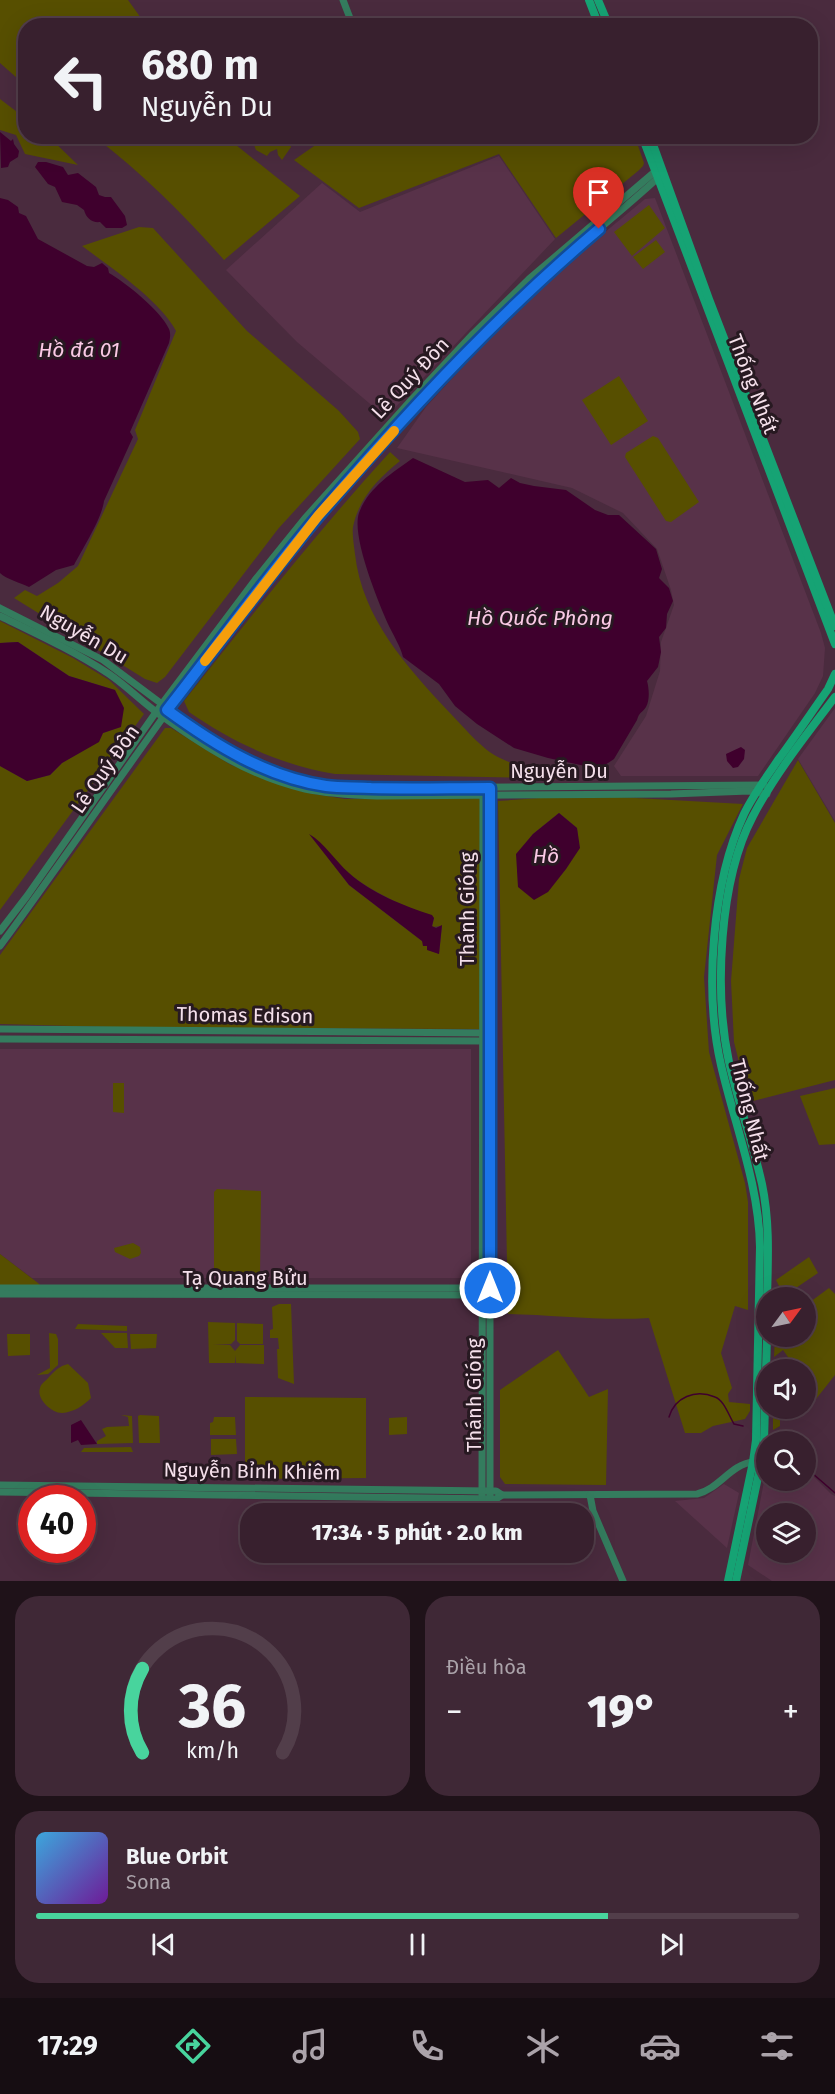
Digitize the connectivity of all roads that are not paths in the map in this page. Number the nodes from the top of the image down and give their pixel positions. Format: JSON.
{"nodes":[{"id":1,"x":343,"y":0,"type":"edge"},
{"id":2,"x":589,"y":0,"type":"edge"},
{"id":3,"x":598,"y":0,"type":"edge"},
{"id":4,"x":350,"y":18,"type":"edge"},
{"id":5,"x":596,"y":18,"type":"edge"},
{"id":6,"x":606,"y":18,"type":"edge"},
{"id":7,"x":646,"y":144,"type":"edge"},
{"id":8,"x":652,"y":144,"type":"edge"},
{"id":9,"x":659,"y":172,"type":"junction"},
{"id":10,"x":769,"y":464,"type":"junction"},
{"id":11,"x":315,"y":513,"type":"junction"},
{"id":12,"x":255,"y":580,"type":"junction"},
{"id":13,"x":263,"y":586,"type":"junction"},
{"id":14,"x":0,"y":608,"type":"edge"},
{"id":15,"x":0,"y":616,"type":"edge"},
{"id":16,"x":835,"y":626,"type":"edge"},
{"id":17,"x":835,"y":644,"type":"edge"},
{"id":18,"x":835,"y":675,"type":"edge"},
{"id":19,"x":835,"y":697,"type":"edge"},
{"id":20,"x":164,"y":707,"type":"junction"},
{"id":21,"x":159,"y":714,"type":"junction"},
{"id":22,"x":759,"y":788,"type":"junction"},
{"id":23,"x":769,"y":791,"type":"junction"},
{"id":24,"x":384,"y":792,"type":"junction"},
{"id":25,"x":487,"y":792,"type":"junction"},
{"id":26,"x":82,"y":816,"type":"junction"},
{"id":27,"x":90,"y":820,"type":"junction"},
{"id":28,"x":55,"y":863,"type":"junction"},
{"id":29,"x":30,"y":899,"type":"junction"},
{"id":30,"x":0,"y":931,"type":"edge"},
{"id":31,"x":0,"y":946,"type":"edge"},
{"id":32,"x":0,"y":1029,"type":"edge"},
{"id":33,"x":14,"y":1029,"type":"junction"},
{"id":34,"x":486,"y":1037,"type":"junction"},
{"id":35,"x":0,"y":1040,"type":"edge"},
{"id":36,"x":14,"y":1040,"type":"junction"},
{"id":37,"x":742,"y":1108,"type":"junction"},
{"id":38,"x":732,"y":1112,"type":"junction"},
{"id":39,"x":767,"y":1287,"type":"edge"},
{"id":40,"x":0,"y":1288,"type":"edge"},
{"id":41,"x":355,"y":1291,"type":"junction"},
{"id":42,"x":486,"y":1291,"type":"junction"},
{"id":43,"x":0,"y":1294,"type":"edge"},
{"id":44,"x":767,"y":1347,"type":"edge"},
{"id":45,"x":758,"y":1431,"type":"edge"},
{"id":46,"x":763,"y":1431,"type":"edge"},
{"id":47,"x":756,"y":1463,"type":"edge"},
{"id":48,"x":756,"y":1467,"type":"edge"},
{"id":49,"x":756,"y":1469,"type":"edge"},
{"id":50,"x":0,"y":1485,"type":"edge"},
{"id":51,"x":125,"y":1490,"type":"junction"},
{"id":52,"x":0,"y":1492,"type":"edge"},
{"id":53,"x":486,"y":1495,"type":"junction"},
{"id":54,"x":590,"y":1495,"type":"junction"},
{"id":55,"x":623,"y":1581,"type":"edge"},
{"id":56,"x":728,"y":1581,"type":"edge"},
{"id":57,"x":736,"y":1581,"type":"edge"}],
"edges":[{"from":1,"to":4,"type":"street"},
{"from":2,"to":5,"type":"main road"},
{"from":3,"to":6,"type":"main road"},
{"from":7,"to":9,"type":"main road","name":"Thống Nhất"},
{"from":8,"to":9,"type":"main road","name":"Thống Nhất"},
{"from":9,"to":10,"type":"main road","name":"Thống Nhất"},
{"from":9,"to":11,"type":"street","name":"Lê Quý Đôn"},
{"from":10,"to":16,"type":"main road","name":"Thống Nhất"},
{"from":10,"to":17,"type":"main road","name":"Thống Nhất"},
{"from":11,"to":12,"type":"street","name":"Lê Quý Đôn"},
{"from":11,"to":13,"type":"street","name":"Lê Quý Đôn"},
{"from":12,"to":13,"type":"street"},
{"from":12,"to":20,"type":"street","name":"Lê Quý Đôn"},
{"from":13,"to":20,"type":"street","name":"Lê Quý Đôn"},
{"from":14,"to":20,"type":"street","name":"Nguyễn Du"},
{"from":15,"to":21,"type":"street","name":"Nguyễn Du"},
{"from":18,"to":22,"type":"main road","name":"Thống Nhất"},
{"from":19,"to":23,"type":"main road","name":"Thống Nhất"},
{"from":20,"to":21,"type":"street","name":"Lê Quý Đôn"},
{"from":20,"to":24,"type":"street","name":"Nguyễn Du"},
{"from":21,"to":24,"type":"street","name":"Nguyễn Du"},
{"from":21,"to":26,"type":"street","name":"Lê Quý Đôn"},
{"from":21,"to":27,"type":"street","name":"Lê Quý Đôn"},
{"from":22,"to":23,"type":"street","name":"Nguyễn Du"},
{"from":22,"to":25,"type":"street","name":"Nguyễn Du"},
{"from":22,"to":38,"type":"main road","name":"Thống Nhất"},
{"from":23,"to":37,"type":"main road","name":"Thống Nhất"},
{"from":24,"to":25,"type":"street","name":"Nguyễn Du"},
{"from":25,"to":34,"type":"street","name":"Thánh Gióng"},
{"from":26,"to":27,"type":"street"},
{"from":26,"to":28,"type":"street","name":"Lê Quý Đôn"},
{"from":27,"to":28,"type":"street","name":"Lê Quý Đôn"},
{"from":28,"to":29,"type":"street","name":"Lê Quý Đôn"},
{"from":29,"to":30,"type":"street","name":"Lê Quý Đôn"},
{"from":29,"to":31,"type":"street","name":"Lê Quý Đôn"},
{"from":32,"to":33,"type":"street","name":"Thomas Edison"},
{"from":33,"to":34,"type":"street","name":"Thomas Edison"},
{"from":33,"to":36,"type":"street"},
{"from":34,"to":36,"type":"street","name":"Thomas Edison"},
{"from":34,"to":42,"type":"street","name":"Thánh Gióng"},
{"from":35,"to":36,"type":"street","name":"Thomas Edison"},
{"from":37,"to":38,"type":"main road"},
{"from":37,"to":39,"type":"main road","name":"Thống Nhất"},
{"from":38,"to":45,"type":"main road","name":"Thống Nhất"},
{"from":40,"to":41,"type":"street","name":"Tạ Quang Bửu"},
{"from":41,"to":42,"type":"street","name":"Tạ Quang Bửu"},
{"from":41,"to":43,"type":"street","name":"Tạ Quang Bửu"},
{"from":42,"to":53,"type":"street","name":"Thánh Gióng"},
{"from":44,"to":46,"type":"main road","name":"Thống Nhất"},
{"from":47,"to":54,"type":"street","name":"Nguyễn Bỉnh Khiêm"},
{"from":48,"to":56,"type":"main road","name":"Thống Nhất"},
{"from":49,"to":57,"type":"main road","name":"Thống Nhất"},
{"from":50,"to":51,"type":"street","name":"Nguyễn Bỉnh Khiêm"},
{"from":51,"to":52,"type":"street","name":"Nguyễn Bỉnh Khiêm"},
{"from":51,"to":53,"type":"street","name":"Nguyễn Bỉnh Khiêm"},
{"from":53,"to":54,"type":"street","name":"Nguyễn Bỉnh Khiêm"},
{"from":54,"to":55,"type":"street"}]}
